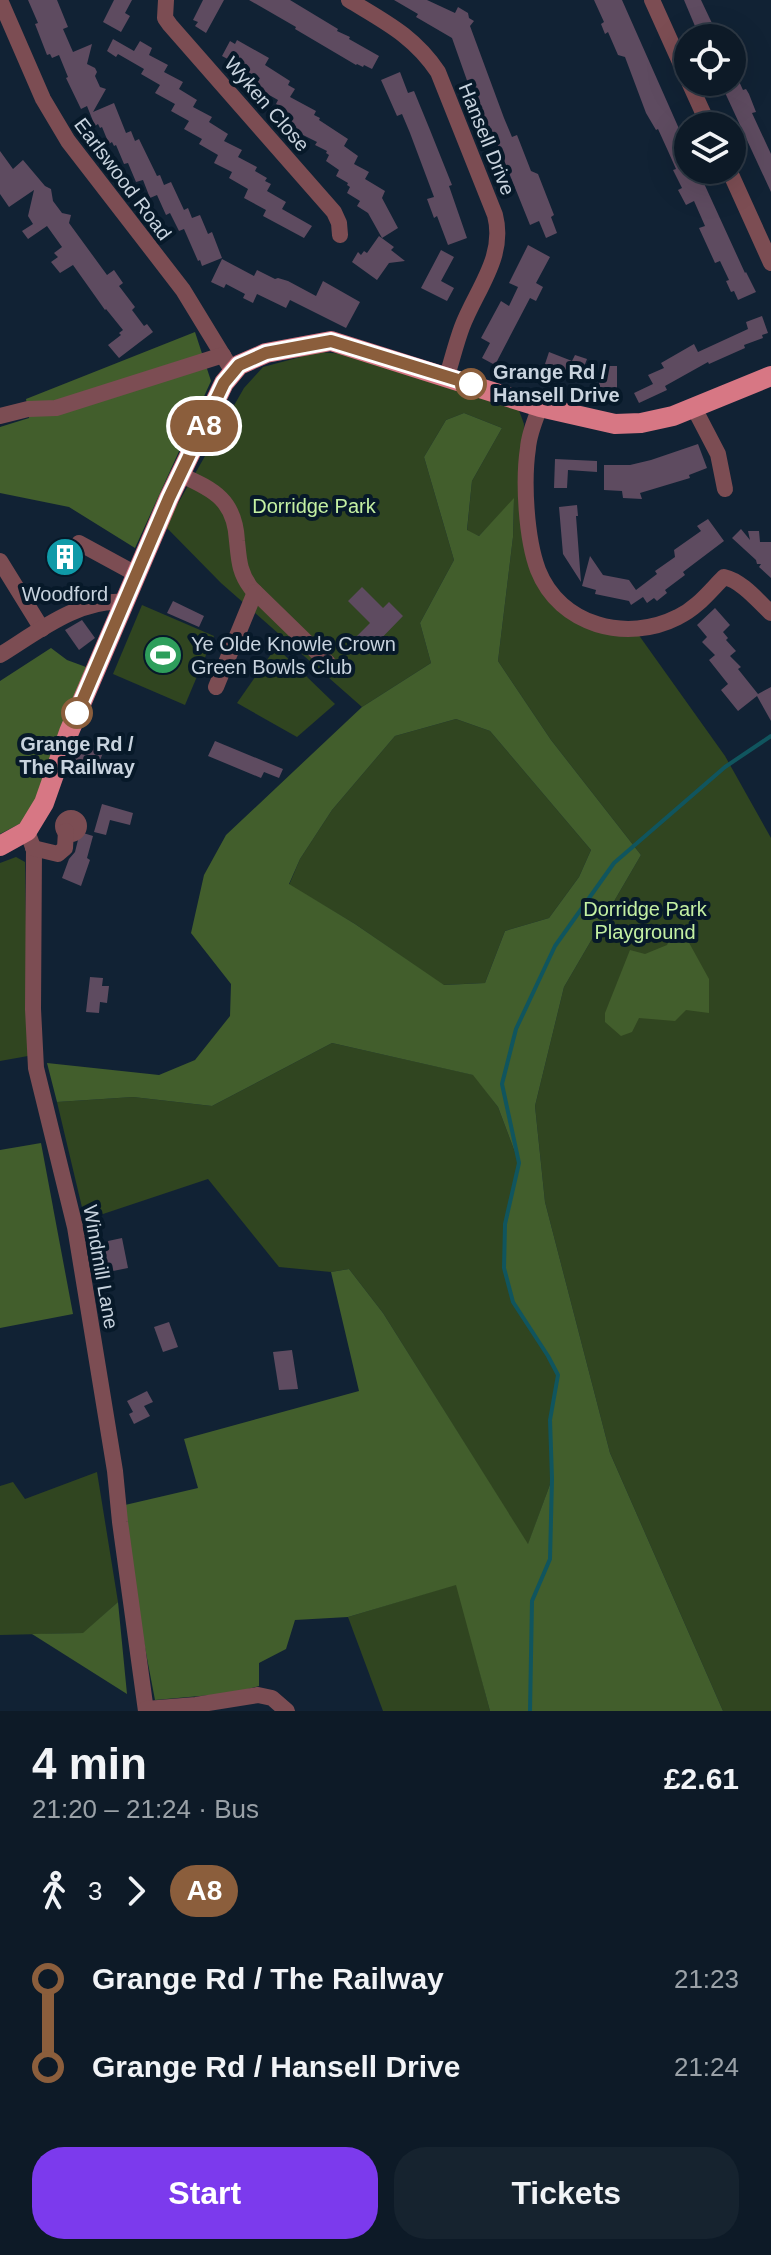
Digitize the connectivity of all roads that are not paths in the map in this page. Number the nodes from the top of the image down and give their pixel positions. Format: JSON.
{"nodes":[{"id":1,"x":0,"y":0,"type":"edge"},
{"id":2,"x":166,"y":0,"type":"edge"},
{"id":3,"x":349,"y":0,"type":"edge"},
{"id":4,"x":652,"y":0,"type":"edge"},
{"id":5,"x":674,"y":48,"type":"edge"},
{"id":6,"x":735,"y":184,"type":"edge"},
{"id":7,"x":340,"y":235,"type":"dead end"},
{"id":8,"x":771,"y":263,"type":"edge"},
{"id":9,"x":228,"y":363,"type":"junction"},
{"id":10,"x":447,"y":376,"type":"junction"},
{"id":11,"x":771,"y":376,"type":"edge"},
{"id":12,"x":540,"y":407,"type":"junction"},
{"id":13,"x":694,"y":408,"type":"junction"},
{"id":14,"x":0,"y":416,"type":"edge"},
{"id":15,"x":181,"y":475,"type":"junction"},
{"id":16,"x":725,"y":489,"type":"dead end"},
{"id":17,"x":79,"y":543,"type":"dead end"},
{"id":18,"x":0,"y":561,"type":"edge"},
{"id":19,"x":736,"y":562,"type":"dead end"},
{"id":20,"x":136,"y":574,"type":"junction"},
{"id":21,"x":724,"y":577,"type":"junction"},
{"id":22,"x":255,"y":592,"type":"junction"},
{"id":23,"x":124,"y":602,"type":"junction"},
{"id":24,"x":771,"y":613,"type":"edge"},
{"id":25,"x":42,"y":629,"type":"junction"},
{"id":26,"x":0,"y":655,"type":"edge"},
{"id":27,"x":328,"y":663,"type":"dead end"},
{"id":28,"x":216,"y":687,"type":"dead end"},
{"id":29,"x":66,"y":831,"type":"dead end"},
{"id":30,"x":30,"y":839,"type":"junction"},
{"id":31,"x":0,"y":846,"type":"edge"},
{"id":32,"x":146,"y":1710,"type":"edge"},
{"id":33,"x":287,"y":1711,"type":"edge"}],
"edges":[{"from":1,"to":9,"type":"street","name":"Earlswood Road"},
{"from":2,"to":7,"type":"street","name":"Wyken Close"},
{"from":3,"to":10,"type":"street","name":"Hansell Drive"},
{"from":4,"to":5,"type":"street"},
{"from":6,"to":8,"type":"street"},
{"from":9,"to":10,"type":"main road"},
{"from":9,"to":14,"type":"street"},
{"from":9,"to":15,"type":"main road"},
{"from":10,"to":12,"type":"main road"},
{"from":11,"to":13,"type":"main road"},
{"from":12,"to":13,"type":"main road"},
{"from":12,"to":21,"type":"street"},
{"from":13,"to":16,"type":"street"},
{"from":15,"to":20,"type":"main road"},
{"from":15,"to":22,"type":"street"},
{"from":17,"to":20,"type":"street"},
{"from":18,"to":25,"type":"street"},
{"from":19,"to":21,"type":"street"},
{"from":20,"to":23,"type":"main road"},
{"from":21,"to":24,"type":"street"},
{"from":22,"to":27,"type":"street"},
{"from":22,"to":28,"type":"street"},
{"from":23,"to":25,"type":"street"},
{"from":23,"to":30,"type":"main road"},
{"from":25,"to":26,"type":"street"},
{"from":29,"to":30,"type":"street"},
{"from":30,"to":31,"type":"main road"},
{"from":30,"to":32,"type":"street","name":"Windmill Lane"},
{"from":32,"to":33,"type":"street"}]}
